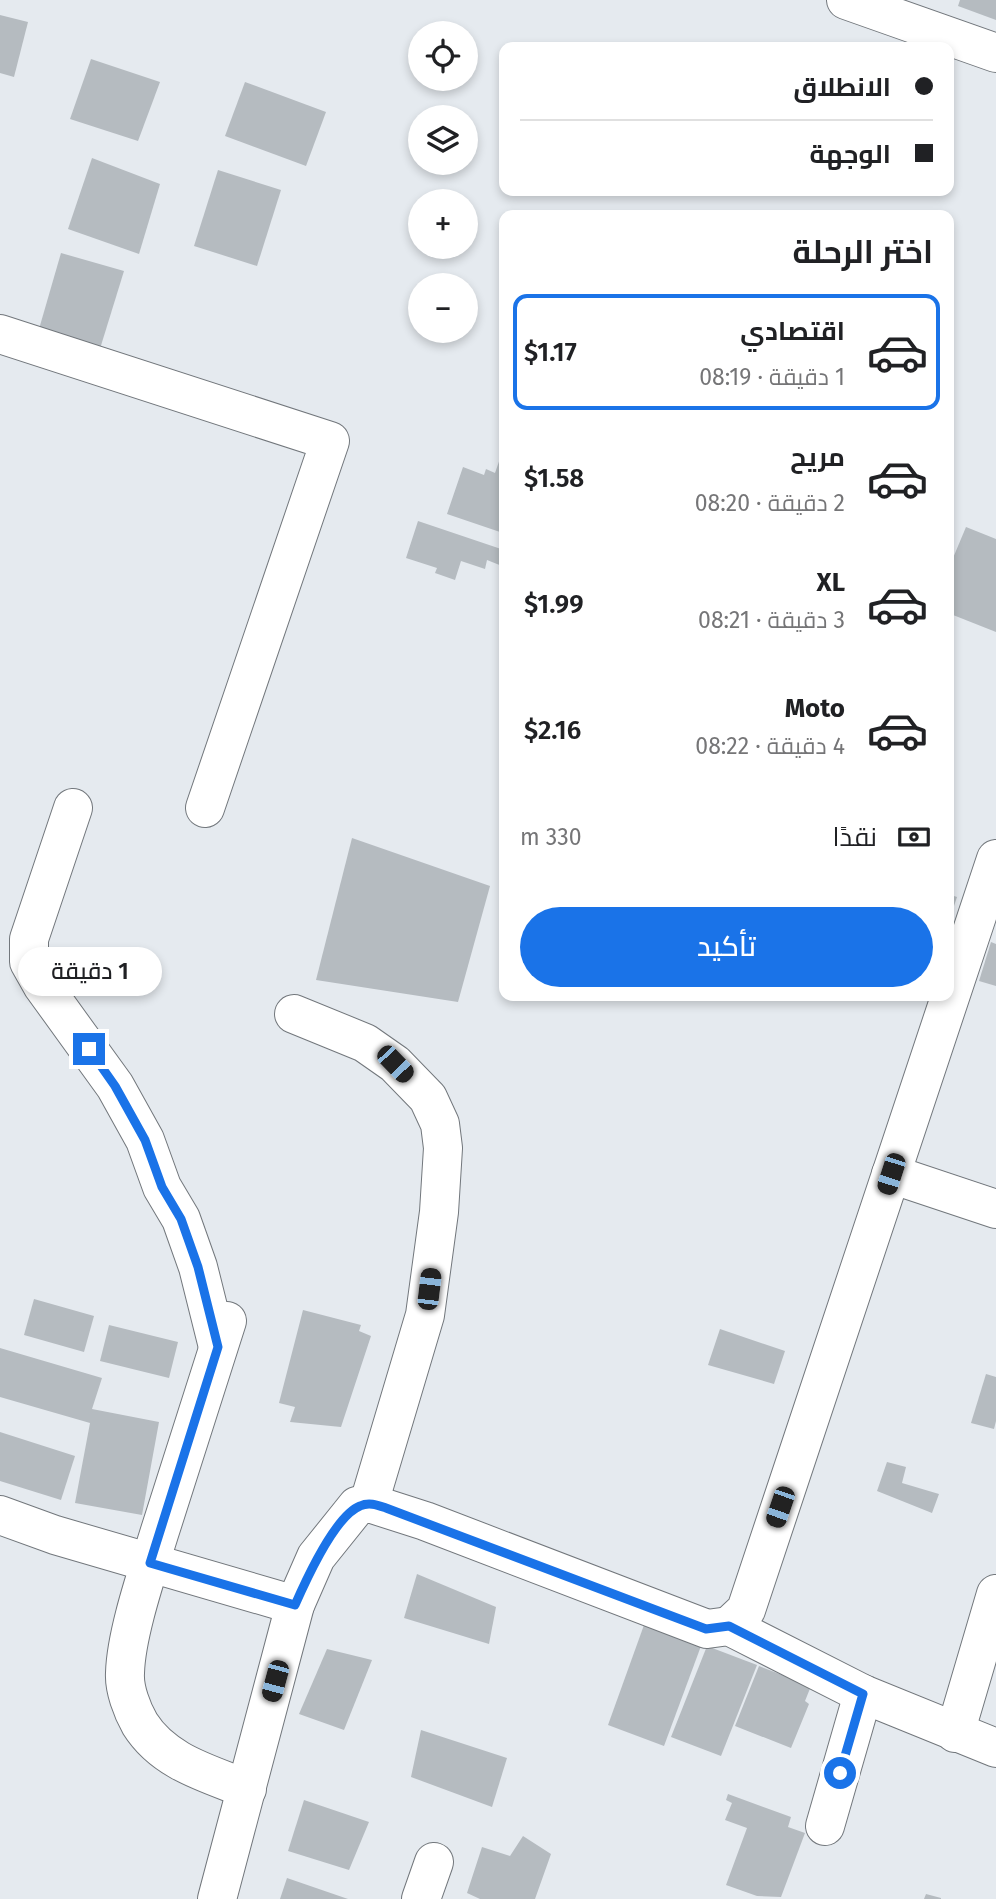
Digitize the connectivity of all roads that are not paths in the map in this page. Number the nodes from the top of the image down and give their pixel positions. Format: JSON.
{"nodes":[{"id":1,"x":846,"y":0,"type":"edge"},
{"id":2,"x":996,"y":53,"type":"edge"},
{"id":3,"x":0,"y":334,"type":"edge"},
{"id":4,"x":73,"y":808,"type":"dead end"},
{"id":5,"x":205,"y":808,"type":"dead end"},
{"id":6,"x":996,"y":859,"type":"edge"},
{"id":7,"x":954,"y":985,"type":"edge"},
{"id":8,"x":949,"y":1001,"type":"edge"},
{"id":9,"x":294,"y":1014,"type":"dead end"},
{"id":10,"x":891,"y":1174,"type":"junction"},
{"id":11,"x":996,"y":1209,"type":"edge"},
{"id":12,"x":234,"y":1299,"type":"dead end"},
{"id":13,"x":218,"y":1347,"type":"junction"},
{"id":14,"x":369,"y":1503,"type":"junction"},
{"id":15,"x":0,"y":1516,"type":"edge"},
{"id":16,"x":150,"y":1563,"type":"junction"},
{"id":17,"x":996,"y":1594,"type":"edge"},
{"id":18,"x":295,"y":1605,"type":"junction"},
{"id":19,"x":729,"y":1626,"type":"junction"},
{"id":20,"x":863,"y":1694,"type":"junction"},
{"id":21,"x":955,"y":1733,"type":"junction"},
{"id":22,"x":996,"y":1748,"type":"edge"},
{"id":23,"x":247,"y":1789,"type":"junction"},
{"id":24,"x":825,"y":1826,"type":"dead end"},
{"id":25,"x":434,"y":1862,"type":"dead end"},
{"id":26,"x":218,"y":1899,"type":"edge"},
{"id":27,"x":421,"y":1899,"type":"edge"}],
"edges":[{"from":1,"to":2,"type":"street"},
{"from":3,"to":5,"type":"street"},
{"from":4,"to":13,"type":"street"},
{"from":6,"to":7,"type":"street"},
{"from":8,"to":10,"type":"street"},
{"from":9,"to":14,"type":"street"},
{"from":10,"to":11,"type":"street"},
{"from":10,"to":19,"type":"street"},
{"from":12,"to":13,"type":"street"},
{"from":13,"to":16,"type":"street"},
{"from":14,"to":18,"type":"street"},
{"from":14,"to":19,"type":"street"},
{"from":15,"to":16,"type":"street"},
{"from":16,"to":18,"type":"street"},
{"from":16,"to":23,"type":"street"},
{"from":17,"to":21,"type":"street"},
{"from":18,"to":23,"type":"street"},
{"from":19,"to":20,"type":"street"},
{"from":20,"to":21,"type":"street"},
{"from":20,"to":24,"type":"street"},
{"from":21,"to":22,"type":"street"},
{"from":23,"to":26,"type":"street"},
{"from":25,"to":27,"type":"street"}]}
